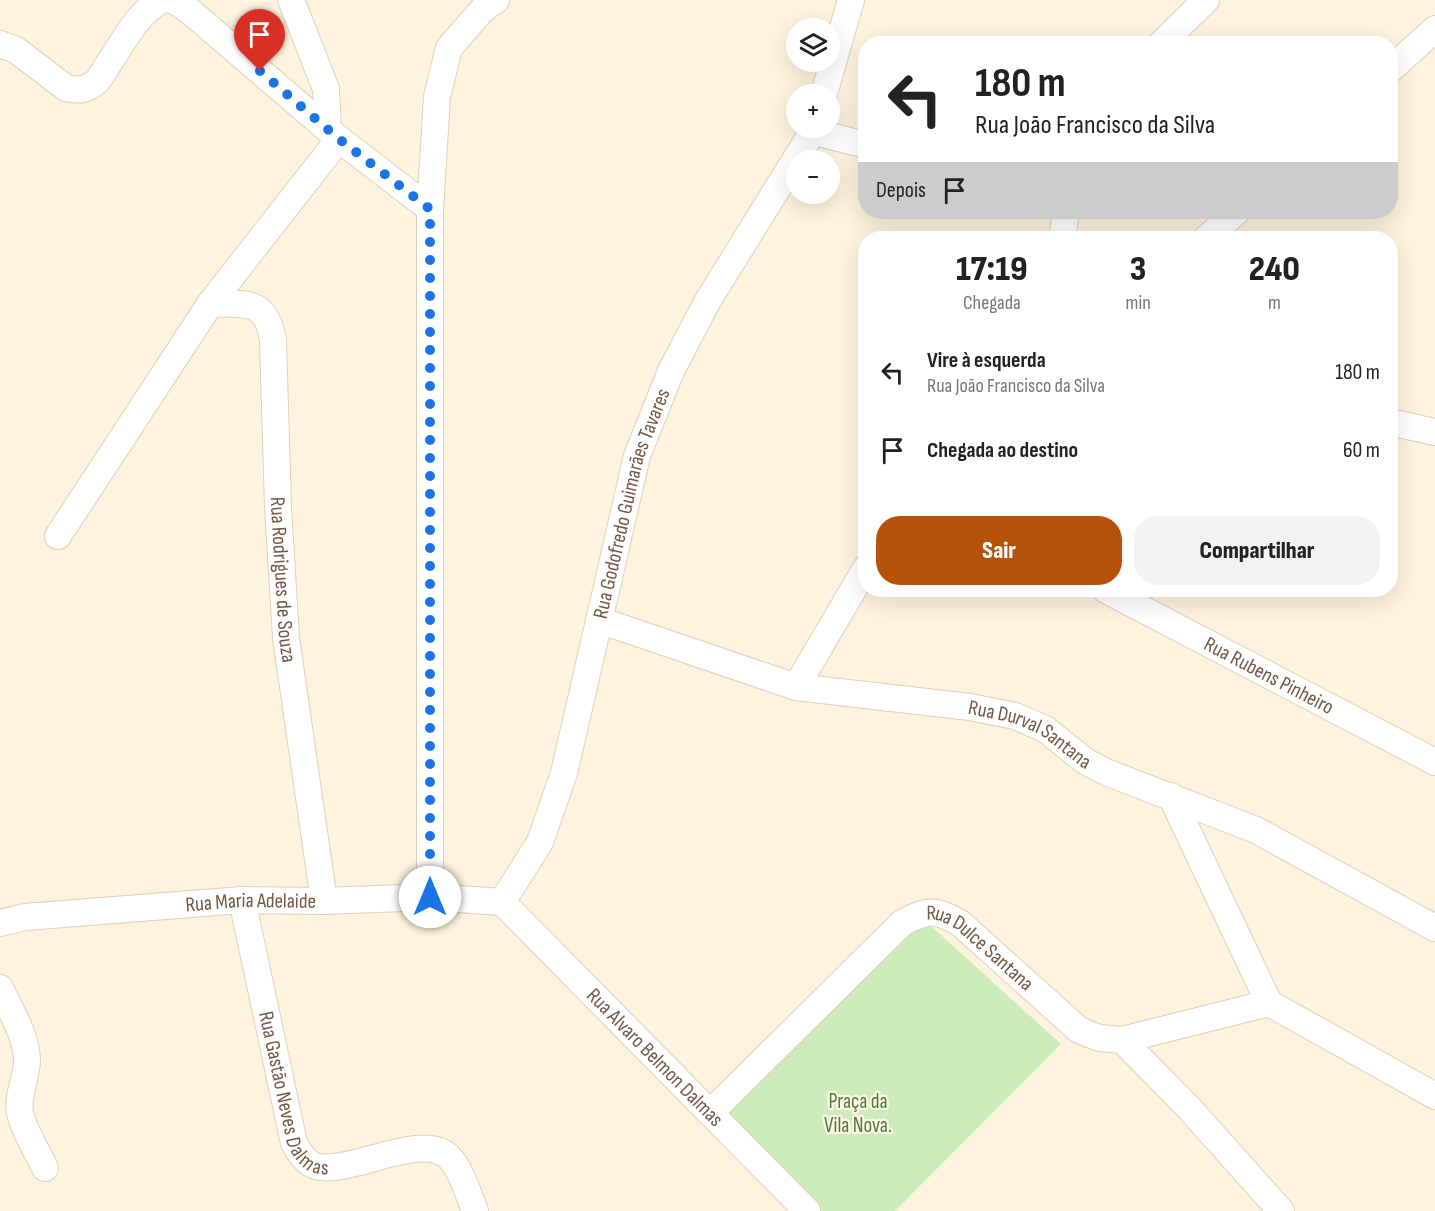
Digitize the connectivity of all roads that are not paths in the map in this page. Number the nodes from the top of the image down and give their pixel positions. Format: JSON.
{"nodes":[{"id":1,"x":162,"y":0,"type":"edge"},
{"id":2,"x":173,"y":0,"type":"edge"},
{"id":3,"x":291,"y":0,"type":"edge"},
{"id":4,"x":496,"y":0,"type":"edge"},
{"id":5,"x":851,"y":0,"type":"edge"},
{"id":6,"x":1206,"y":0,"type":"edge"},
{"id":7,"x":1435,"y":29,"type":"edge"},
{"id":8,"x":1169,"y":36,"type":"edge"},
{"id":9,"x":0,"y":44,"type":"edge"},
{"id":10,"x":1398,"y":63,"type":"edge"},
{"id":11,"x":827,"y":84,"type":"edge"},
{"id":12,"x":333,"y":134,"type":"junction"},
{"id":13,"x":840,"y":137,"type":"edge"},
{"id":14,"x":810,"y":138,"type":"edge"},
{"id":15,"x":858,"y":143,"type":"edge"},
{"id":16,"x":430,"y":209,"type":"junction"},
{"id":17,"x":1228,"y":219,"type":"edge"},
{"id":18,"x":1215,"y":231,"type":"edge"},
{"id":19,"x":210,"y":304,"type":"junction"},
{"id":20,"x":1398,"y":424,"type":"edge"},
{"id":21,"x":1435,"y":432,"type":"edge"},
{"id":22,"x":58,"y":536,"type":"dead end"},
{"id":23,"x":858,"y":582,"type":"edge"},
{"id":24,"x":1119,"y":597,"type":"edge"},
{"id":25,"x":599,"y":620,"type":"junction"},
{"id":26,"x":796,"y":687,"type":"junction"},
{"id":27,"x":1435,"y":762,"type":"edge"},
{"id":28,"x":1171,"y":796,"type":"junction"},
{"id":29,"x":430,"y":897,"type":"junction"},
{"id":30,"x":242,"y":900,"type":"junction"},
{"id":31,"x":324,"y":901,"type":"junction"},
{"id":32,"x":502,"y":902,"type":"junction"},
{"id":33,"x":0,"y":923,"type":"edge"},
{"id":34,"x":1435,"y":928,"type":"edge"},
{"id":35,"x":0,"y":988,"type":"edge"},
{"id":36,"x":1269,"y":1002,"type":"junction"},
{"id":37,"x":1122,"y":1040,"type":"junction"},
{"id":38,"x":1435,"y":1095,"type":"edge"},
{"id":39,"x":710,"y":1113,"type":"junction"},
{"id":40,"x":45,"y":1168,"type":"dead end"},
{"id":41,"x":475,"y":1211,"type":"edge"},
{"id":42,"x":807,"y":1211,"type":"edge"},
{"id":43,"x":1281,"y":1211,"type":"edge"}],
"edges":[{"from":1,"to":9,"type":"street"},
{"from":2,"to":12,"type":"street"},
{"from":3,"to":12,"type":"street"},
{"from":4,"to":16,"type":"street"},
{"from":5,"to":11,"type":"street"},
{"from":6,"to":8,"type":"street"},
{"from":7,"to":10,"type":"street"},
{"from":12,"to":16,"type":"street"},
{"from":12,"to":19,"type":"street"},
{"from":13,"to":15,"type":"street"},
{"from":14,"to":25,"type":"street","name":"Rua Godofredo Guimarães Tavares"},
{"from":16,"to":29,"type":"street"},
{"from":17,"to":18,"type":"street"},
{"from":19,"to":22,"type":"street"},
{"from":19,"to":31,"type":"street","name":"Rua Rodrigues de Souza"},
{"from":20,"to":21,"type":"street"},
{"from":23,"to":26,"type":"street"},
{"from":24,"to":27,"type":"street","name":"Rua Rubens Pinheiro"},
{"from":25,"to":26,"type":"street","name":"Rua Durval Santana"},
{"from":25,"to":32,"type":"street","name":"Rua Godofredo Guimarães Tavares"},
{"from":26,"to":28,"type":"street","name":"Rua Durval Santana"},
{"from":28,"to":34,"type":"street","name":"Rua Durval Santana"},
{"from":28,"to":36,"type":"street"},
{"from":29,"to":31,"type":"street","name":"Rua Maria Adelaide"},
{"from":29,"to":32,"type":"street","name":"Rua Maria Adelaide"},
{"from":30,"to":31,"type":"street","name":"Rua Maria Adelaide"},
{"from":30,"to":33,"type":"street","name":"Rua Maria Adelaide"},
{"from":30,"to":41,"type":"street","name":"Rua Gastão Neves Dalmas"},
{"from":32,"to":39,"type":"street","name":"Rua Alvaro Belmon Dalmas"},
{"from":35,"to":40,"type":"street"},
{"from":36,"to":37,"type":"street","name":"Rua Dulce Santana"},
{"from":36,"to":38,"type":"street"},
{"from":37,"to":39,"type":"street","name":"Rua Dulce Santana"},
{"from":37,"to":43,"type":"street"},
{"from":39,"to":42,"type":"street","name":"Rua Alvaro Belmon Dalmas"}]}
